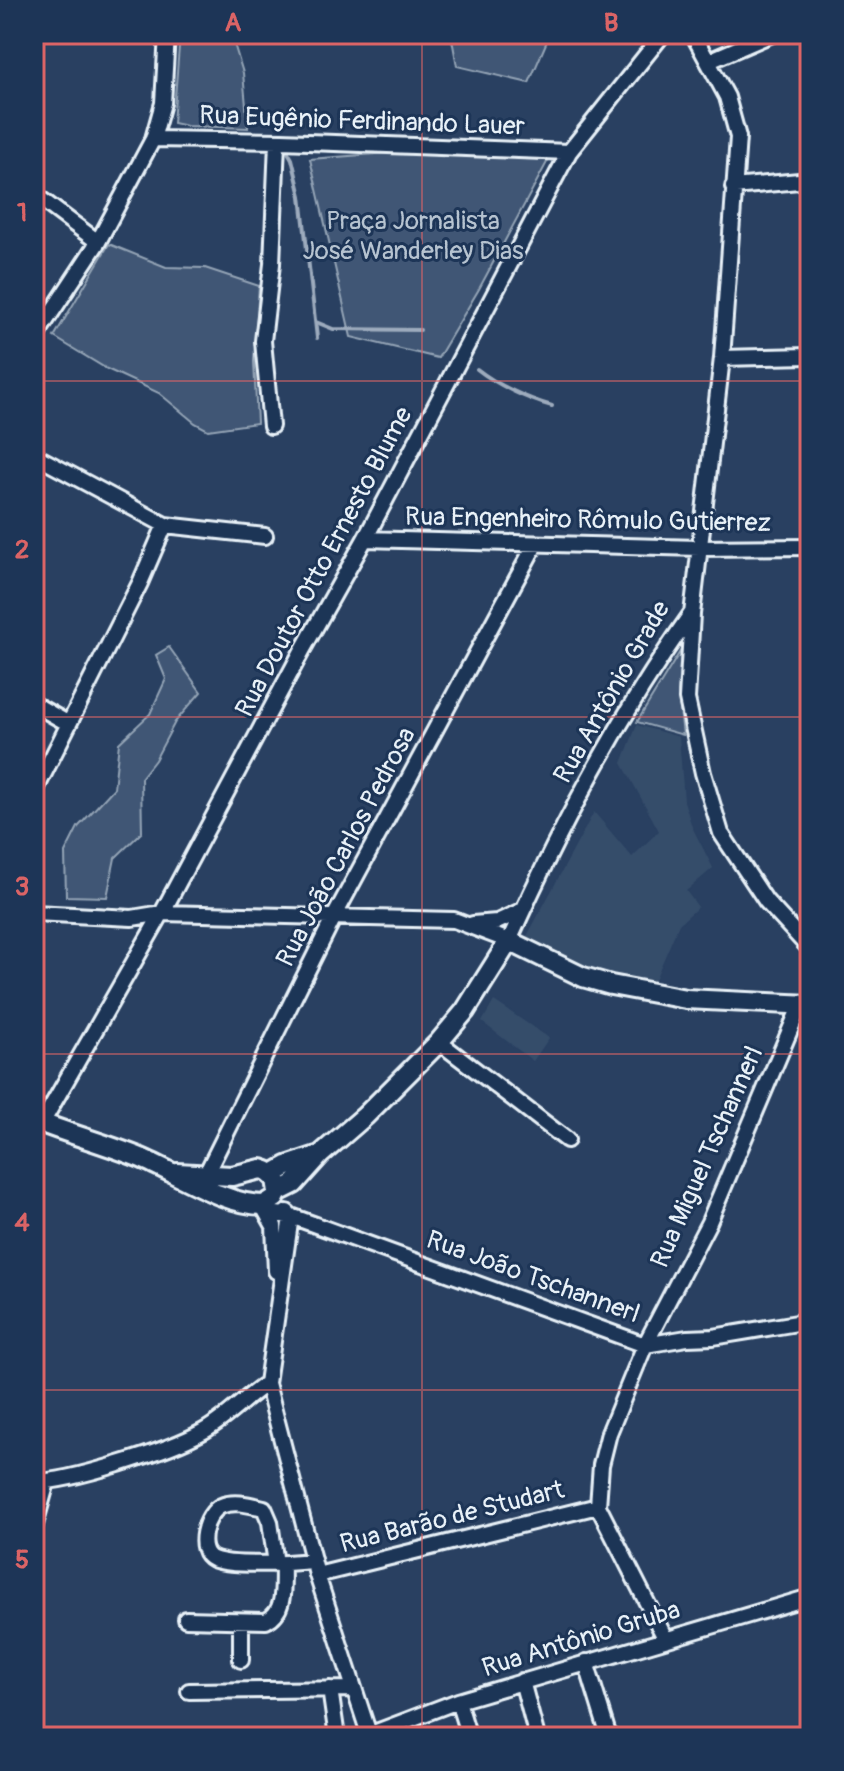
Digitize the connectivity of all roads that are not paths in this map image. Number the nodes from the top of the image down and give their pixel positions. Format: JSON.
{"nodes":[{"id":1,"x":167,"y":34,"type":"edge"},
{"id":2,"x":663,"y":34,"type":"edge"},
{"id":3,"x":693,"y":34,"type":"edge"},
{"id":4,"x":772,"y":34,"type":"edge"},
{"id":5,"x":709,"y":61,"type":"junction"},
{"id":6,"x":153,"y":139,"type":"junction"},
{"id":7,"x":277,"y":142,"type":"junction"},
{"id":8,"x":569,"y":152,"type":"junction"},
{"id":9,"x":810,"y":180,"type":"edge"},
{"id":10,"x":733,"y":187,"type":"junction"},
{"id":11,"x":34,"y":194,"type":"edge"},
{"id":12,"x":98,"y":242,"type":"junction"},
{"id":13,"x":34,"y":339,"type":"edge"},
{"id":14,"x":810,"y":356,"type":"edge"},
{"id":15,"x":722,"y":358,"type":"junction"},
{"id":16,"x":271,"y":426,"type":"dead end"},
{"id":17,"x":34,"y":455,"type":"edge"},
{"id":18,"x":165,"y":525,"type":"junction"},
{"id":19,"x":265,"y":536,"type":"dead end"},
{"id":20,"x":365,"y":539,"type":"junction"},
{"id":21,"x":535,"y":545,"type":"junction"},
{"id":22,"x":810,"y":547,"type":"edge"},
{"id":23,"x":699,"y":548,"type":"junction"},
{"id":24,"x":692,"y":614,"type":"junction"},
{"id":25,"x":34,"y":704,"type":"edge"},
{"id":26,"x":69,"y":724,"type":"junction"},
{"id":27,"x":34,"y":793,"type":"edge"},
{"id":28,"x":523,"y":910,"type":"junction"},
{"id":29,"x":34,"y":913,"type":"edge"},
{"id":30,"x":162,"y":913,"type":"junction"},
{"id":31,"x":334,"y":917,"type":"junction"},
{"id":32,"x":468,"y":924,"type":"junction"},
{"id":33,"x":509,"y":941,"type":"junction"},
{"id":34,"x":810,"y":949,"type":"edge"},
{"id":35,"x":806,"y":1005,"type":"edge"},
{"id":36,"x":439,"y":1042,"type":"junction"},
{"id":37,"x":38,"y":1122,"type":"edge"},
{"id":38,"x":567,"y":1140,"type":"dead end"},
{"id":39,"x":177,"y":1173,"type":"junction"},
{"id":40,"x":206,"y":1174,"type":"junction"},
{"id":41,"x":248,"y":1174,"type":"junction"},
{"id":42,"x":267,"y":1197,"type":"junction"},
{"id":43,"x":291,"y":1216,"type":"junction"},
{"id":44,"x":276,"y":1315,"type":"junction"},
{"id":45,"x":810,"y":1318,"type":"edge"},
{"id":46,"x":645,"y":1345,"type":"junction"},
{"id":47,"x":267,"y":1383,"type":"junction"},
{"id":48,"x":40,"y":1482,"type":"edge"},
{"id":49,"x":598,"y":1506,"type":"junction"},
{"id":50,"x":34,"y":1528,"type":"edge"},
{"id":51,"x":279,"y":1564,"type":"junction"},
{"id":52,"x":315,"y":1568,"type":"junction"},
{"id":53,"x":810,"y":1597,"type":"edge"},
{"id":54,"x":186,"y":1619,"type":"dead end"},
{"id":55,"x":241,"y":1621,"type":"junction"},
{"id":56,"x":665,"y":1638,"type":"junction"},
{"id":57,"x":241,"y":1660,"type":"dead end"},
{"id":58,"x":586,"y":1662,"type":"junction"},
{"id":59,"x":522,"y":1681,"type":"junction"},
{"id":60,"x":330,"y":1689,"type":"junction"},
{"id":61,"x":353,"y":1689,"type":"junction"},
{"id":62,"x":189,"y":1691,"type":"dead end"},
{"id":63,"x":458,"y":1701,"type":"junction"},
{"id":64,"x":810,"y":1731,"type":"edge"},
{"id":65,"x":367,"y":1736,"type":"edge"},
{"id":66,"x":337,"y":1737,"type":"edge"},
{"id":67,"x":469,"y":1737,"type":"edge"},
{"id":68,"x":537,"y":1737,"type":"edge"},
{"id":69,"x":609,"y":1737,"type":"edge"},
{"id":70,"x":804,"y":1737,"type":"edge"}],
"edges":[{"from":1,"to":6,"type":"street"},
{"from":2,"to":8,"type":"street","name":"Rua Doutor Otto Ernesto Blume"},
{"from":3,"to":5,"type":"street","name":"Rua Antônio Grade"},
{"from":4,"to":5,"type":"street"},
{"from":5,"to":10,"type":"street","name":"Rua Antônio Grade"},
{"from":6,"to":7,"type":"street","name":"Rua Eugênio Ferdinando Lauer"},
{"from":6,"to":12,"type":"street"},
{"from":7,"to":8,"type":"street","name":"Rua Eugênio Ferdinando Lauer"},
{"from":7,"to":16,"type":"street"},
{"from":8,"to":20,"type":"street","name":"Rua Doutor Otto Ernesto Blume"},
{"from":9,"to":10,"type":"street"},
{"from":10,"to":15,"type":"street","name":"Rua Antônio Grade"},
{"from":11,"to":12,"type":"street"},
{"from":12,"to":13,"type":"street"},
{"from":14,"to":15,"type":"street"},
{"from":15,"to":23,"type":"street","name":"Rua Antônio Grade"},
{"from":17,"to":18,"type":"street"},
{"from":18,"to":19,"type":"street"},
{"from":18,"to":26,"type":"street"},
{"from":20,"to":21,"type":"street","name":"Rua Engenheiro Rômulo Gutierrez"},
{"from":20,"to":30,"type":"street","name":"Rua Doutor Otto Ernesto Blume"},
{"from":21,"to":23,"type":"street","name":"Rua Engenheiro Rômulo Gutierrez"},
{"from":21,"to":31,"type":"street","name":"Rua João Carlos Pedrosa"},
{"from":22,"to":23,"type":"street","name":"Rua Engenheiro Rômulo Gutierrez"},
{"from":23,"to":24,"type":"street","name":"Rua Antônio Grade"},
{"from":24,"to":28,"type":"street","name":"Rua Antônio Grade"},
{"from":24,"to":34,"type":"street"},
{"from":25,"to":26,"type":"street"},
{"from":26,"to":27,"type":"street"},
{"from":28,"to":32,"type":"street"},
{"from":28,"to":33,"type":"street","name":"Rua Antônio Grade"},
{"from":29,"to":30,"type":"street"},
{"from":30,"to":31,"type":"street"},
{"from":30,"to":37,"type":"street","name":"Rua Doutor Otto Ernesto Blume"},
{"from":31,"to":32,"type":"street"},
{"from":31,"to":40,"type":"street","name":"Rua João Carlos Pedrosa"},
{"from":32,"to":33,"type":"street"},
{"from":33,"to":35,"type":"main road"},
{"from":33,"to":36,"type":"main road","name":"Rua Antônio Grade"},
{"from":35,"to":46,"type":"street","name":"Rua Miguel Tschannerl"},
{"from":36,"to":38,"type":"street"},
{"from":36,"to":42,"type":"main road","name":"Rua Antônio Grade"},
{"from":37,"to":39,"type":"main road"},
{"from":39,"to":40,"type":"main road"},
{"from":39,"to":42,"type":"main road"},
{"from":40,"to":41,"type":"main road"},
{"from":41,"to":42,"type":"main road"},
{"from":41,"to":42,"type":"main road"},
{"from":42,"to":43,"type":"street","name":"Rua João Tschannerl"},
{"from":42,"to":44,"type":"street"},
{"from":43,"to":44,"type":"street"},
{"from":43,"to":46,"type":"street","name":"Rua João Tschannerl"},
{"from":44,"to":47,"type":"street"},
{"from":45,"to":46,"type":"street","name":"Rua João Tschannerl"},
{"from":46,"to":49,"type":"street","name":"Rua Miguel Tschannerl"},
{"from":47,"to":48,"type":"street"},
{"from":47,"to":52,"type":"street"},
{"from":48,"to":50,"type":"street"},
{"from":49,"to":52,"type":"street","name":"Rua Barão de Studart"},
{"from":49,"to":56,"type":"street"},
{"from":51,"to":51,"type":"street"},
{"from":51,"to":52,"type":"street","name":"Rua Barão de Studart"},
{"from":51,"to":55,"type":"street"},
{"from":52,"to":61,"type":"street"},
{"from":53,"to":56,"type":"street","name":"Rua Antônio Gruba"},
{"from":54,"to":55,"type":"street"},
{"from":55,"to":57,"type":"street"},
{"from":56,"to":58,"type":"street","name":"Rua Antônio Gruba"},
{"from":58,"to":59,"type":"street","name":"Rua Antônio Gruba"},
{"from":58,"to":69,"type":"street"},
{"from":59,"to":63,"type":"street","name":"Rua Antônio Gruba"},
{"from":59,"to":68,"type":"street"},
{"from":60,"to":61,"type":"street"},
{"from":60,"to":62,"type":"street"},
{"from":60,"to":66,"type":"street"},
{"from":61,"to":65,"type":"street"},
{"from":63,"to":65,"type":"street","name":"Rua Antônio Gruba"},
{"from":63,"to":67,"type":"street"},
{"from":64,"to":70,"type":"street"}]}
